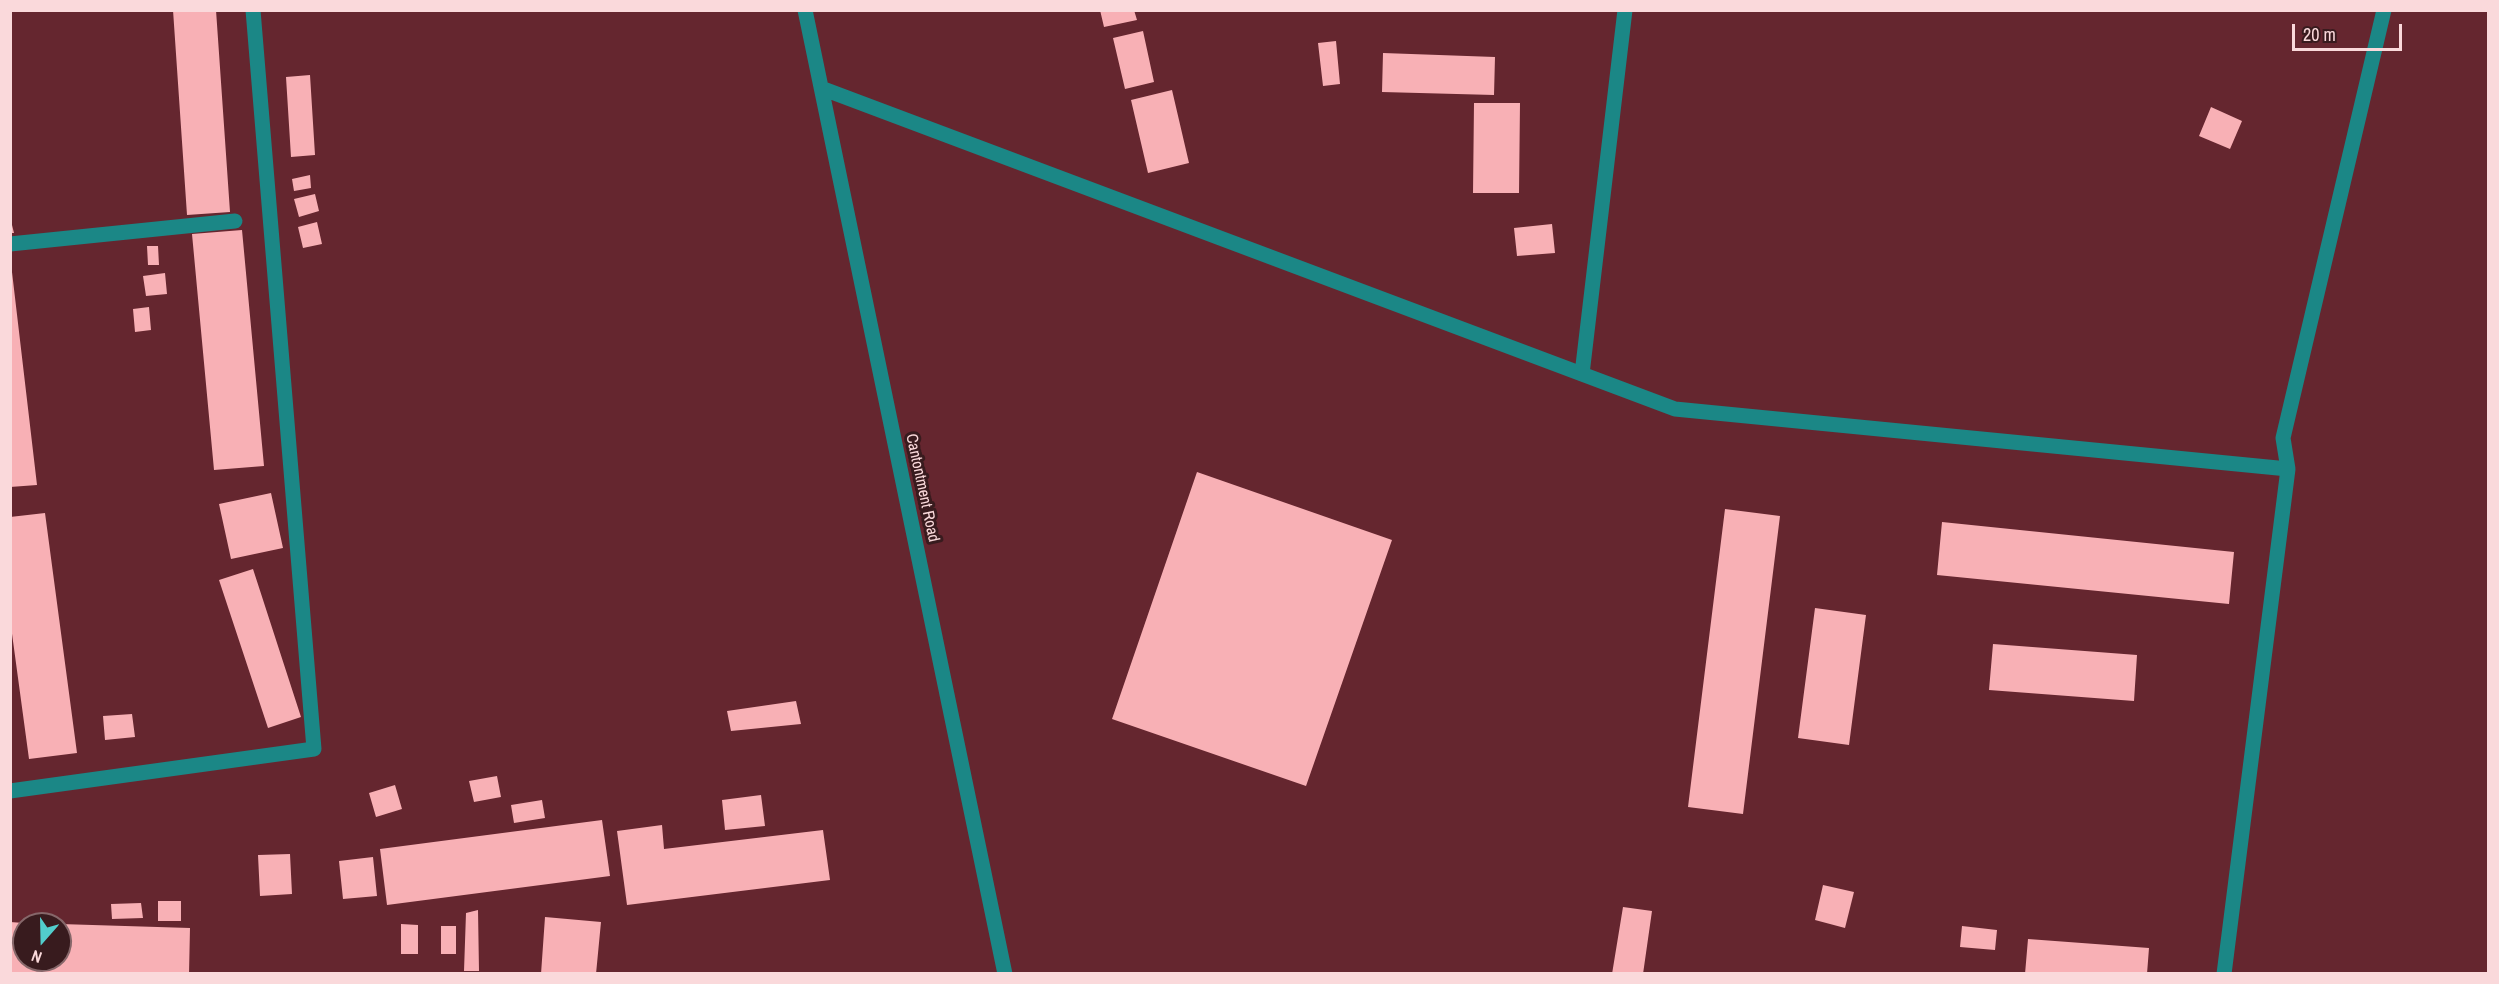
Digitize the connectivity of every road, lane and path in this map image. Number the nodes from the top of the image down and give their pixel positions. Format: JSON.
{"nodes":[{"id":1,"x":253,"y":10,"type":"edge"},
{"id":2,"x":805,"y":10,"type":"edge"},
{"id":3,"x":1624,"y":10,"type":"edge"},
{"id":4,"x":2385,"y":10,"type":"edge"},
{"id":5,"x":821,"y":88,"type":"junction"},
{"id":6,"x":235,"y":221,"type":"dead end"},
{"id":7,"x":10,"y":244,"type":"edge"},
{"id":8,"x":1582,"y":374,"type":"junction"},
{"id":9,"x":2288,"y":469,"type":"junction"},
{"id":10,"x":10,"y":791,"type":"edge"},
{"id":11,"x":1005,"y":974,"type":"edge"},
{"id":12,"x":2224,"y":974,"type":"edge"}],
"edges":[{"from":1,"to":10,"type":"street"},
{"from":2,"to":5,"type":"street","name":"Cantontment Road"},
{"from":3,"to":8,"type":"street"},
{"from":4,"to":9,"type":"street"},
{"from":5,"to":8,"type":"street"},
{"from":5,"to":11,"type":"street","name":"Cantontment Road"},
{"from":6,"to":7,"type":"street"},
{"from":8,"to":9,"type":"street"},
{"from":9,"to":12,"type":"street"}]}
